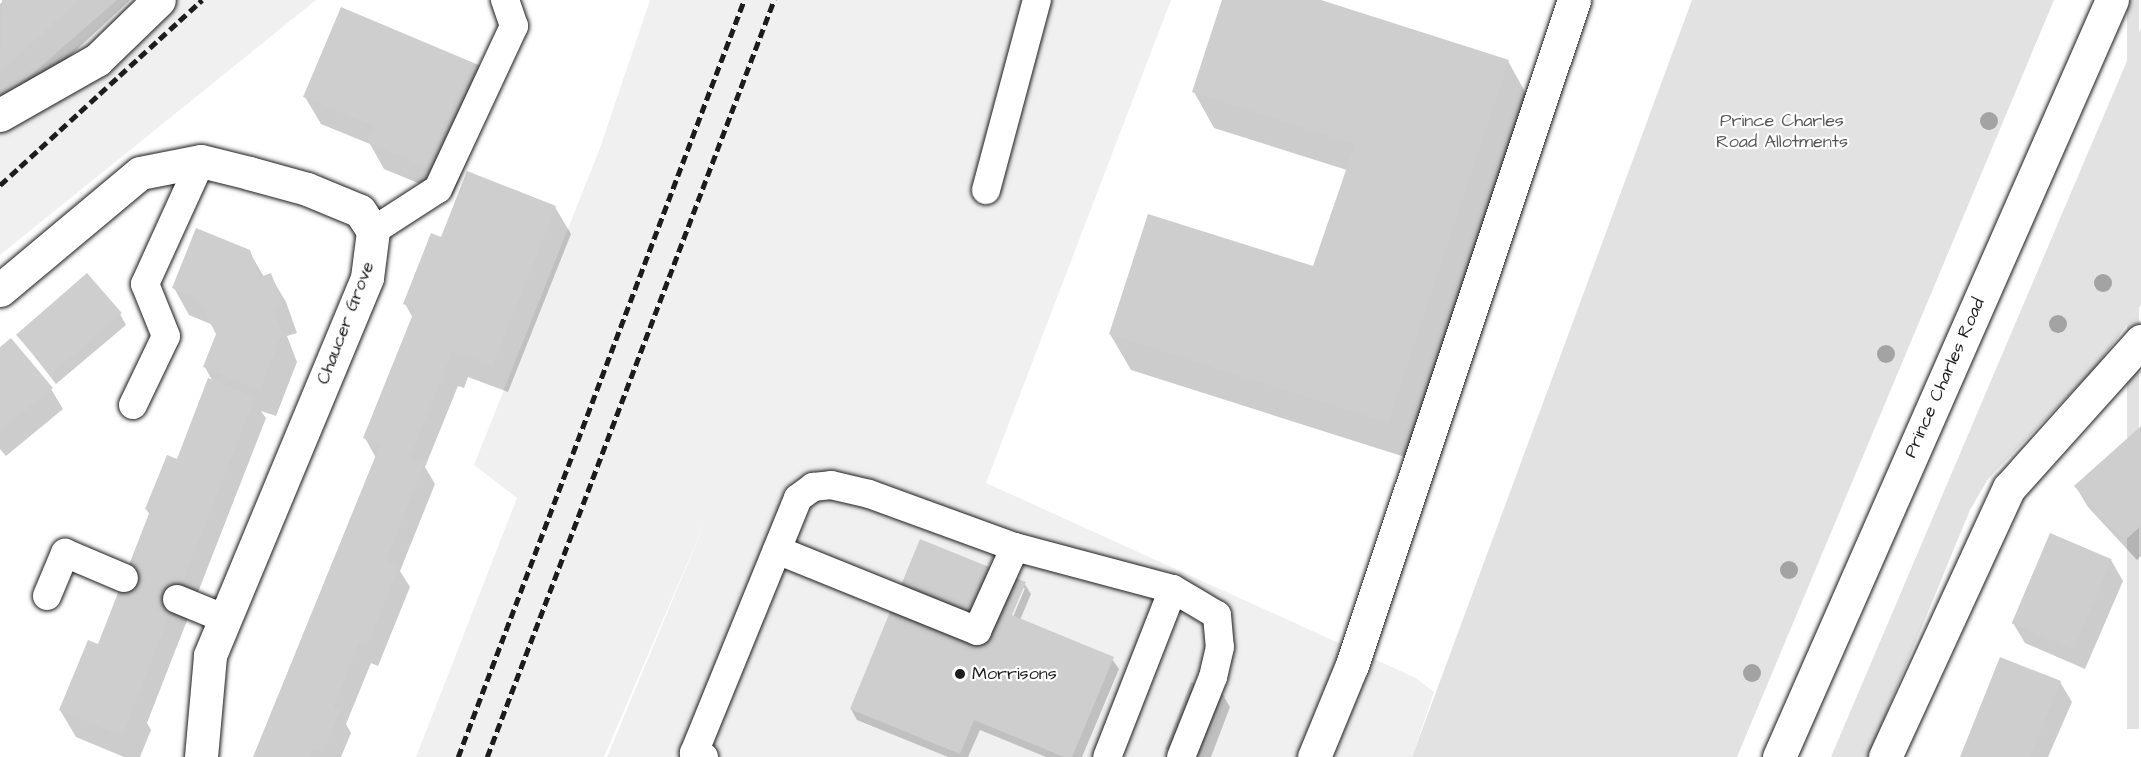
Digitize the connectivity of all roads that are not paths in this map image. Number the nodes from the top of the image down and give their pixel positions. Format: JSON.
{"nodes":[{"id":1,"x":159,"y":0,"type":"edge"},
{"id":2,"x":505,"y":0,"type":"edge"},
{"id":3,"x":1037,"y":0,"type":"edge"},
{"id":4,"x":1574,"y":0,"type":"edge"},
{"id":5,"x":2112,"y":0,"type":"edge"},
{"id":6,"x":0,"y":115,"type":"edge"},
{"id":7,"x":201,"y":161,"type":"junction"},
{"id":8,"x":986,"y":190,"type":"dead end"},
{"id":9,"x":373,"y":231,"type":"junction"},
{"id":10,"x":0,"y":290,"type":"edge"},
{"id":11,"x":2141,"y":341,"type":"edge"},
{"id":12,"x":133,"y":405,"type":"dead end"},
{"id":13,"x":1015,"y":546,"type":"junction"},
{"id":14,"x":777,"y":550,"type":"junction"},
{"id":15,"x":124,"y":578,"type":"dead end"},
{"id":16,"x":1173,"y":589,"type":"junction"},
{"id":17,"x":47,"y":596,"type":"dead end"},
{"id":18,"x":177,"y":599,"type":"dead end"},
{"id":19,"x":223,"y":618,"type":"junction"},
{"id":20,"x":697,"y":756,"type":"edge"},
{"id":21,"x":201,"y":757,"type":"edge"},
{"id":22,"x":1107,"y":757,"type":"edge"},
{"id":23,"x":1181,"y":757,"type":"edge"},
{"id":24,"x":1314,"y":757,"type":"edge"},
{"id":25,"x":1779,"y":757,"type":"edge"},
{"id":26,"x":1885,"y":757,"type":"edge"}],
"edges":[{"from":1,"to":6,"type":"street"},
{"from":2,"to":9,"type":"lane"},
{"from":3,"to":8,"type":"lane"},
{"from":4,"to":24,"type":"street"},
{"from":5,"to":25,"type":"street","name":"Prince Charles Road"},
{"from":7,"to":9,"type":"street"},
{"from":7,"to":10,"type":"street"},
{"from":7,"to":12,"type":"lane"},
{"from":9,"to":19,"type":"street","name":"Chaucer Grove"},
{"from":11,"to":26,"type":"street"},
{"from":13,"to":14,"type":"lane"},
{"from":13,"to":14,"type":"lane"},
{"from":13,"to":16,"type":"lane"},
{"from":14,"to":20,"type":"lane"},
{"from":15,"to":17,"type":"lane"},
{"from":16,"to":22,"type":"lane"},
{"from":16,"to":23,"type":"lane"},
{"from":18,"to":19,"type":"lane"},
{"from":19,"to":21,"type":"street","name":"Chaucer Grove"}]}
